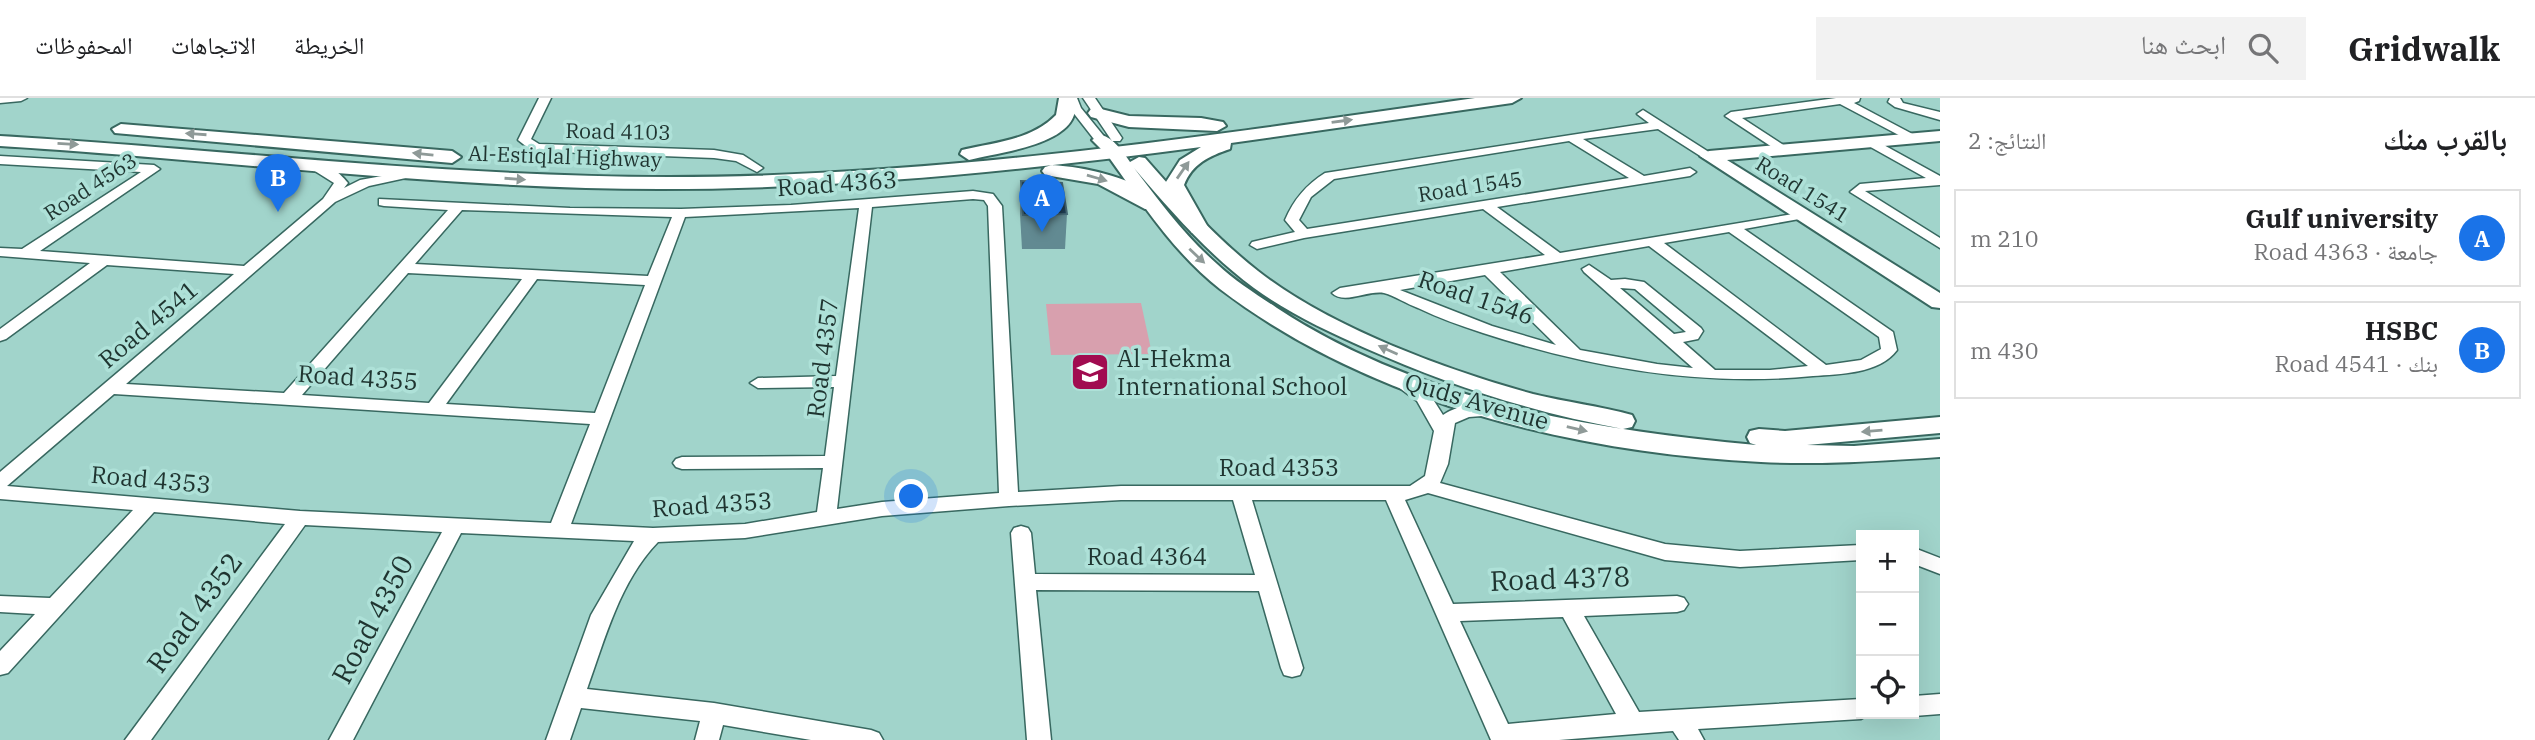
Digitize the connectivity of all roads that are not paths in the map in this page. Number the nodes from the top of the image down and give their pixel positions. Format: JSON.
{"nodes":[{"id":1,"x":21,"y":98,"type":"edge"},
{"id":2,"x":545,"y":98,"type":"edge"},
{"id":3,"x":1070,"y":98,"type":"edge"},
{"id":4,"x":1397,"y":98,"type":"edge"},
{"id":5,"x":1512,"y":98,"type":"edge"},
{"id":6,"x":1854,"y":99,"type":"edge"},
{"id":7,"x":1894,"y":99,"type":"edge"},
{"id":8,"x":0,"y":100,"type":"edge"},
{"id":9,"x":1840,"y":100,"type":"junction"},
{"id":10,"x":1093,"y":106,"type":"edge"},
{"id":11,"x":1940,"y":107,"type":"edge"},
{"id":12,"x":1643,"y":114,"type":"dead end"},
{"id":13,"x":1940,"y":116,"type":"edge"},
{"id":14,"x":0,"y":125,"type":"edge"},
{"id":15,"x":1659,"y":125,"type":"junction"},
{"id":16,"x":1217,"y":126,"type":"junction"},
{"id":17,"x":1263,"y":131,"type":"junction"},
{"id":18,"x":1940,"y":136,"type":"edge"},
{"id":19,"x":1570,"y":137,"type":"junction"},
{"id":20,"x":1914,"y":138,"type":"junction"},
{"id":21,"x":0,"y":141,"type":"edge"},
{"id":22,"x":1871,"y":142,"type":"junction"},
{"id":23,"x":1115,"y":145,"type":"junction"},
{"id":24,"x":1781,"y":149,"type":"junction"},
{"id":25,"x":1709,"y":156,"type":"junction"},
{"id":26,"x":951,"y":158,"type":"junction"},
{"id":27,"x":0,"y":160,"type":"edge"},
{"id":28,"x":311,"y":163,"type":"junction"},
{"id":29,"x":757,"y":168,"type":"junction"},
{"id":30,"x":419,"y":172,"type":"junction"},
{"id":31,"x":1690,"y":172,"type":"dead end"},
{"id":32,"x":834,"y":179,"type":"junction"},
{"id":33,"x":1642,"y":180,"type":"junction"},
{"id":34,"x":1940,"y":181,"type":"edge"},
{"id":35,"x":328,"y":202,"type":"junction"},
{"id":36,"x":384,"y":202,"type":"dead end"},
{"id":37,"x":866,"y":204,"type":"junction"},
{"id":38,"x":1152,"y":205,"type":"junction"},
{"id":39,"x":1486,"y":205,"type":"junction"},
{"id":40,"x":459,"y":206,"type":"junction"},
{"id":41,"x":680,"y":213,"type":"junction"},
{"id":42,"x":1800,"y":215,"type":"junction"},
{"id":43,"x":1732,"y":227,"type":"junction"},
{"id":44,"x":1199,"y":229,"type":"junction"},
{"id":45,"x":1304,"y":234,"type":"junction"},
{"id":46,"x":1652,"y":241,"type":"junction"},
{"id":47,"x":1940,"y":244,"type":"edge"},
{"id":48,"x":1257,"y":245,"type":"dead end"},
{"id":49,"x":0,"y":252,"type":"edge"},
{"id":50,"x":25,"y":254,"type":"junction"},
{"id":51,"x":1556,"y":257,"type":"junction"},
{"id":52,"x":104,"y":260,"type":"junction"},
{"id":53,"x":404,"y":268,"type":"junction"},
{"id":54,"x":1589,"y":269,"type":"dead end"},
{"id":55,"x":1489,"y":270,"type":"junction"},
{"id":56,"x":248,"y":271,"type":"junction"},
{"id":57,"x":533,"y":274,"type":"junction"},
{"id":58,"x":654,"y":281,"type":"junction"},
{"id":59,"x":1607,"y":285,"type":"junction"},
{"id":60,"x":1384,"y":288,"type":"junction"},
{"id":61,"x":1340,"y":293,"type":"dead end"},
{"id":62,"x":1940,"y":302,"type":"edge"},
{"id":63,"x":0,"y":336,"type":"edge"},
{"id":64,"x":1670,"y":340,"type":"junction"},
{"id":65,"x":1575,"y":354,"type":"junction"},
{"id":66,"x":1362,"y":363,"type":"junction"},
{"id":67,"x":1823,"y":370,"type":"junction"},
{"id":68,"x":1709,"y":373,"type":"junction"},
{"id":69,"x":844,"y":381,"type":"junction"},
{"id":70,"x":758,"y":383,"type":"dead end"},
{"id":71,"x":111,"y":388,"type":"junction"},
{"id":72,"x":290,"y":397,"type":"junction"},
{"id":73,"x":435,"y":407,"type":"junction"},
{"id":74,"x":1504,"y":413,"type":"junction"},
{"id":75,"x":601,"y":419,"type":"junction"},
{"id":76,"x":1940,"y":425,"type":"edge"},
{"id":77,"x":1442,"y":429,"type":"junction"},
{"id":78,"x":1940,"y":448,"type":"edge"},
{"id":79,"x":834,"y":462,"type":"junction"},
{"id":80,"x":682,"y":463,"type":"dead end"},
{"id":81,"x":0,"y":482,"type":"edge"},
{"id":82,"x":1426,"y":486,"type":"junction"},
{"id":83,"x":0,"y":492,"type":"edge"},
{"id":84,"x":1241,"y":493,"type":"junction"},
{"id":85,"x":1393,"y":494,"type":"junction"},
{"id":86,"x":1009,"y":499,"type":"junction"},
{"id":87,"x":149,"y":505,"type":"junction"},
{"id":88,"x":300,"y":518,"type":"junction"},
{"id":89,"x":826,"y":519,"type":"junction"},
{"id":90,"x":455,"y":526,"type":"junction"},
{"id":91,"x":558,"y":531,"type":"junction"},
{"id":92,"x":1021,"y":533,"type":"dead end"},
{"id":93,"x":653,"y":535,"type":"junction"},
{"id":94,"x":1856,"y":552,"type":"edge"},
{"id":95,"x":1919,"y":558,"type":"edge"},
{"id":96,"x":1940,"y":566,"type":"edge"},
{"id":97,"x":1025,"y":582,"type":"junction"},
{"id":98,"x":1268,"y":583,"type":"junction"},
{"id":99,"x":0,"y":604,"type":"edge"},
{"id":100,"x":1677,"y":604,"type":"dead end"},
{"id":101,"x":54,"y":607,"type":"junction"},
{"id":102,"x":1568,"y":607,"type":"junction"},
{"id":103,"x":1445,"y":613,"type":"junction"},
{"id":104,"x":0,"y":666,"type":"edge"},
{"id":105,"x":1292,"y":668,"type":"dead end"},
{"id":106,"x":573,"y":697,"type":"junction"},
{"id":107,"x":1940,"y":704,"type":"edge"},
{"id":108,"x":1919,"y":706,"type":"edge"},
{"id":109,"x":1856,"y":709,"type":"edge"},
{"id":110,"x":714,"y":713,"type":"junction"},
{"id":111,"x":1679,"y":720,"type":"junction"},
{"id":112,"x":1633,"y":723,"type":"junction"},
{"id":113,"x":1502,"y":737,"type":"edge"},
{"id":114,"x":137,"y":740,"type":"edge"},
{"id":115,"x":341,"y":740,"type":"edge"},
{"id":116,"x":558,"y":740,"type":"edge"},
{"id":117,"x":707,"y":740,"type":"edge"},
{"id":118,"x":871,"y":740,"type":"edge"},
{"id":119,"x":1039,"y":740,"type":"edge"},
{"id":120,"x":1692,"y":740,"type":"edge"}],
"edges":[{"from":1,"to":8,"type":"street"},
{"from":2,"to":29,"type":"street","name":"Road 4103"},
{"from":3,"to":23,"type":"street"},
{"from":3,"to":26,"type":"main road"},
{"from":4,"to":16,"type":"main road"},
{"from":17,"to":5,"type":"main road","one_way":true},
{"from":6,"to":9,"type":"street"},
{"from":7,"to":11,"type":"street"},
{"from":7,"to":13,"type":"street"},
{"from":9,"to":20,"type":"street"},
{"from":9,"to":24,"type":"street"},
{"from":10,"to":16,"type":"main road"},
{"from":10,"to":23,"type":"street"},
{"from":12,"to":15,"type":"street","name":"Road 1541"},
{"from":29,"to":14,"type":"main road","name":"Al-Estiqlal Highway","one_way":true},
{"from":15,"to":19,"type":"street","name":"Road 1545"},
{"from":15,"to":25,"type":"street","name":"Road 1541"},
{"from":16,"to":23,"type":"main road"},
{"from":17,"to":23,"type":"main road"},
{"from":44,"to":17,"type":"main road","one_way":true},
{"from":18,"to":20,"type":"main road"},
{"from":19,"to":33,"type":"street"},
{"from":19,"to":45,"type":"street","name":"Road 1545"},
{"from":20,"to":22,"type":"main road"},
{"from":21,"to":28,"type":"main road","name":"Al-Estiqlal Highway","one_way":true},
{"from":22,"to":24,"type":"main road"},
{"from":22,"to":34,"type":"street"},
{"from":23,"to":26,"type":"main road","name":"Al-Estiqlal Highway"},
{"from":23,"to":32,"type":"main road","name":"Al-Estiqlal Highway"},
{"from":23,"to":38,"type":"main road","name":"Quds Avenue"},
{"from":23,"to":44,"type":"main road","name":"Quds Avenue"},
{"from":24,"to":25,"type":"main road"},
{"from":25,"to":42,"type":"main road","name":"Road 1541"},
{"from":26,"to":29,"type":"main road","name":"Al-Estiqlal Highway"},
{"from":27,"to":50,"type":"street","name":"Road 4563"},
{"from":28,"to":30,"type":"main road","name":"Al-Estiqlal Highway"},
{"from":28,"to":35,"type":"street"},
{"from":30,"to":32,"type":"main road","name":"Al-Estiqlal Highway","one_way":true},
{"from":30,"to":35,"type":"street","name":"Road 4541"},
{"from":31,"to":33,"type":"street","name":"Road 1545"},
{"from":32,"to":38,"type":"main road","one_way":true},
{"from":33,"to":39,"type":"street","name":"Road 1545"},
{"from":34,"to":47,"type":"street"},
{"from":35,"to":56,"type":"street","name":"Road 4541"},
{"from":36,"to":40,"type":"street","name":"Road 4363"},
{"from":37,"to":41,"type":"street","name":"Road 4363"},
{"from":37,"to":69,"type":"street","name":"Road 4357"},
{"from":37,"to":86,"type":"street","name":"Road 4363"},
{"from":38,"to":66,"type":"main road","name":"Quds Avenue","one_way":true},
{"from":39,"to":45,"type":"street","name":"Road 1545"},
{"from":39,"to":51,"type":"street"},
{"from":40,"to":41,"type":"street","name":"Road 4363"},
{"from":40,"to":53,"type":"street"},
{"from":41,"to":58,"type":"street"},
{"from":42,"to":43,"type":"street","name":"Road 1546"},
{"from":42,"to":62,"type":"main road","name":"Road 1541"},
{"from":43,"to":46,"type":"street","name":"Road 1546"},
{"from":43,"to":67,"type":"street","name":"Road 1546"},
{"from":76,"to":44,"type":"main road","name":"Quds Avenue","one_way":true},
{"from":45,"to":48,"type":"street","name":"Road 1545"},
{"from":46,"to":51,"type":"street","name":"Road 1546"},
{"from":46,"to":67,"type":"street"},
{"from":49,"to":50,"type":"street","name":"Road 4563"},
{"from":50,"to":52,"type":"street","name":"Road 4563"},
{"from":51,"to":55,"type":"street","name":"Road 1546"},
{"from":52,"to":56,"type":"street","name":"Road 4563"},
{"from":52,"to":63,"type":"street"},
{"from":53,"to":57,"type":"street"},
{"from":53,"to":72,"type":"street"},
{"from":54,"to":59,"type":"street"},
{"from":55,"to":60,"type":"street","name":"Road 1546"},
{"from":55,"to":65,"type":"street","name":"Road 1546"},
{"from":56,"to":71,"type":"street","name":"Road 4541"},
{"from":57,"to":58,"type":"street"},
{"from":57,"to":73,"type":"street"},
{"from":58,"to":75,"type":"street"},
{"from":59,"to":64,"type":"street"},
{"from":59,"to":64,"type":"street"},
{"from":60,"to":61,"type":"street"},
{"from":60,"to":65,"type":"street","name":"Road 1546"},
{"from":64,"to":68,"type":"street"},
{"from":65,"to":68,"type":"street","name":"Road 1546"},
{"from":66,"to":74,"type":"main road","name":"Quds Avenue"},
{"from":66,"to":77,"type":"street"},
{"from":67,"to":68,"type":"street","name":"Road 1546"},
{"from":69,"to":70,"type":"street"},
{"from":69,"to":79,"type":"street","name":"Road 4357"},
{"from":71,"to":72,"type":"street","name":"Road 4355"},
{"from":71,"to":81,"type":"street","name":"Road 4541"},
{"from":72,"to":73,"type":"street","name":"Road 4355"},
{"from":73,"to":75,"type":"street","name":"Road 4355"},
{"from":74,"to":77,"type":"street"},
{"from":74,"to":78,"type":"main road","name":"Quds Avenue","one_way":true},
{"from":75,"to":91,"type":"street"},
{"from":77,"to":82,"type":"street"},
{"from":79,"to":80,"type":"street"},
{"from":79,"to":89,"type":"street","name":"Road 4357"},
{"from":82,"to":85,"type":"street","name":"Road 4353"},
{"from":82,"to":94,"type":"street","name":"Road 4353"},
{"from":83,"to":87,"type":"street","name":"Road 4353"},
{"from":84,"to":85,"type":"street","name":"Road 4353"},
{"from":84,"to":86,"type":"street","name":"Road 4353"},
{"from":84,"to":98,"type":"street"},
{"from":85,"to":103,"type":"street"},
{"from":86,"to":89,"type":"street","name":"Road 4353"},
{"from":87,"to":88,"type":"street","name":"Road 4353"},
{"from":87,"to":101,"type":"street"},
{"from":88,"to":90,"type":"street","name":"Road 4353"},
{"from":88,"to":114,"type":"street","name":"Road 4352"},
{"from":89,"to":93,"type":"street","name":"Road 4353"},
{"from":90,"to":91,"type":"street","name":"Road 4353"},
{"from":90,"to":115,"type":"street","name":"Road 4350"},
{"from":91,"to":93,"type":"street","name":"Road 4353"},
{"from":92,"to":97,"type":"street"},
{"from":93,"to":106,"type":"street"},
{"from":95,"to":96,"type":"street"},
{"from":97,"to":98,"type":"street","name":"Road 4364"},
{"from":97,"to":119,"type":"street"},
{"from":98,"to":105,"type":"street"},
{"from":99,"to":101,"type":"street"},
{"from":100,"to":102,"type":"street","name":"Road 4378"},
{"from":101,"to":104,"type":"street"},
{"from":102,"to":103,"type":"street","name":"Road 4378"},
{"from":102,"to":112,"type":"street"},
{"from":103,"to":113,"type":"street"},
{"from":106,"to":110,"type":"street"},
{"from":106,"to":116,"type":"street"},
{"from":107,"to":108,"type":"street"},
{"from":109,"to":111,"type":"street"},
{"from":110,"to":117,"type":"street"},
{"from":110,"to":118,"type":"street"},
{"from":111,"to":112,"type":"street"},
{"from":111,"to":120,"type":"street"},
{"from":112,"to":113,"type":"street"}]}
